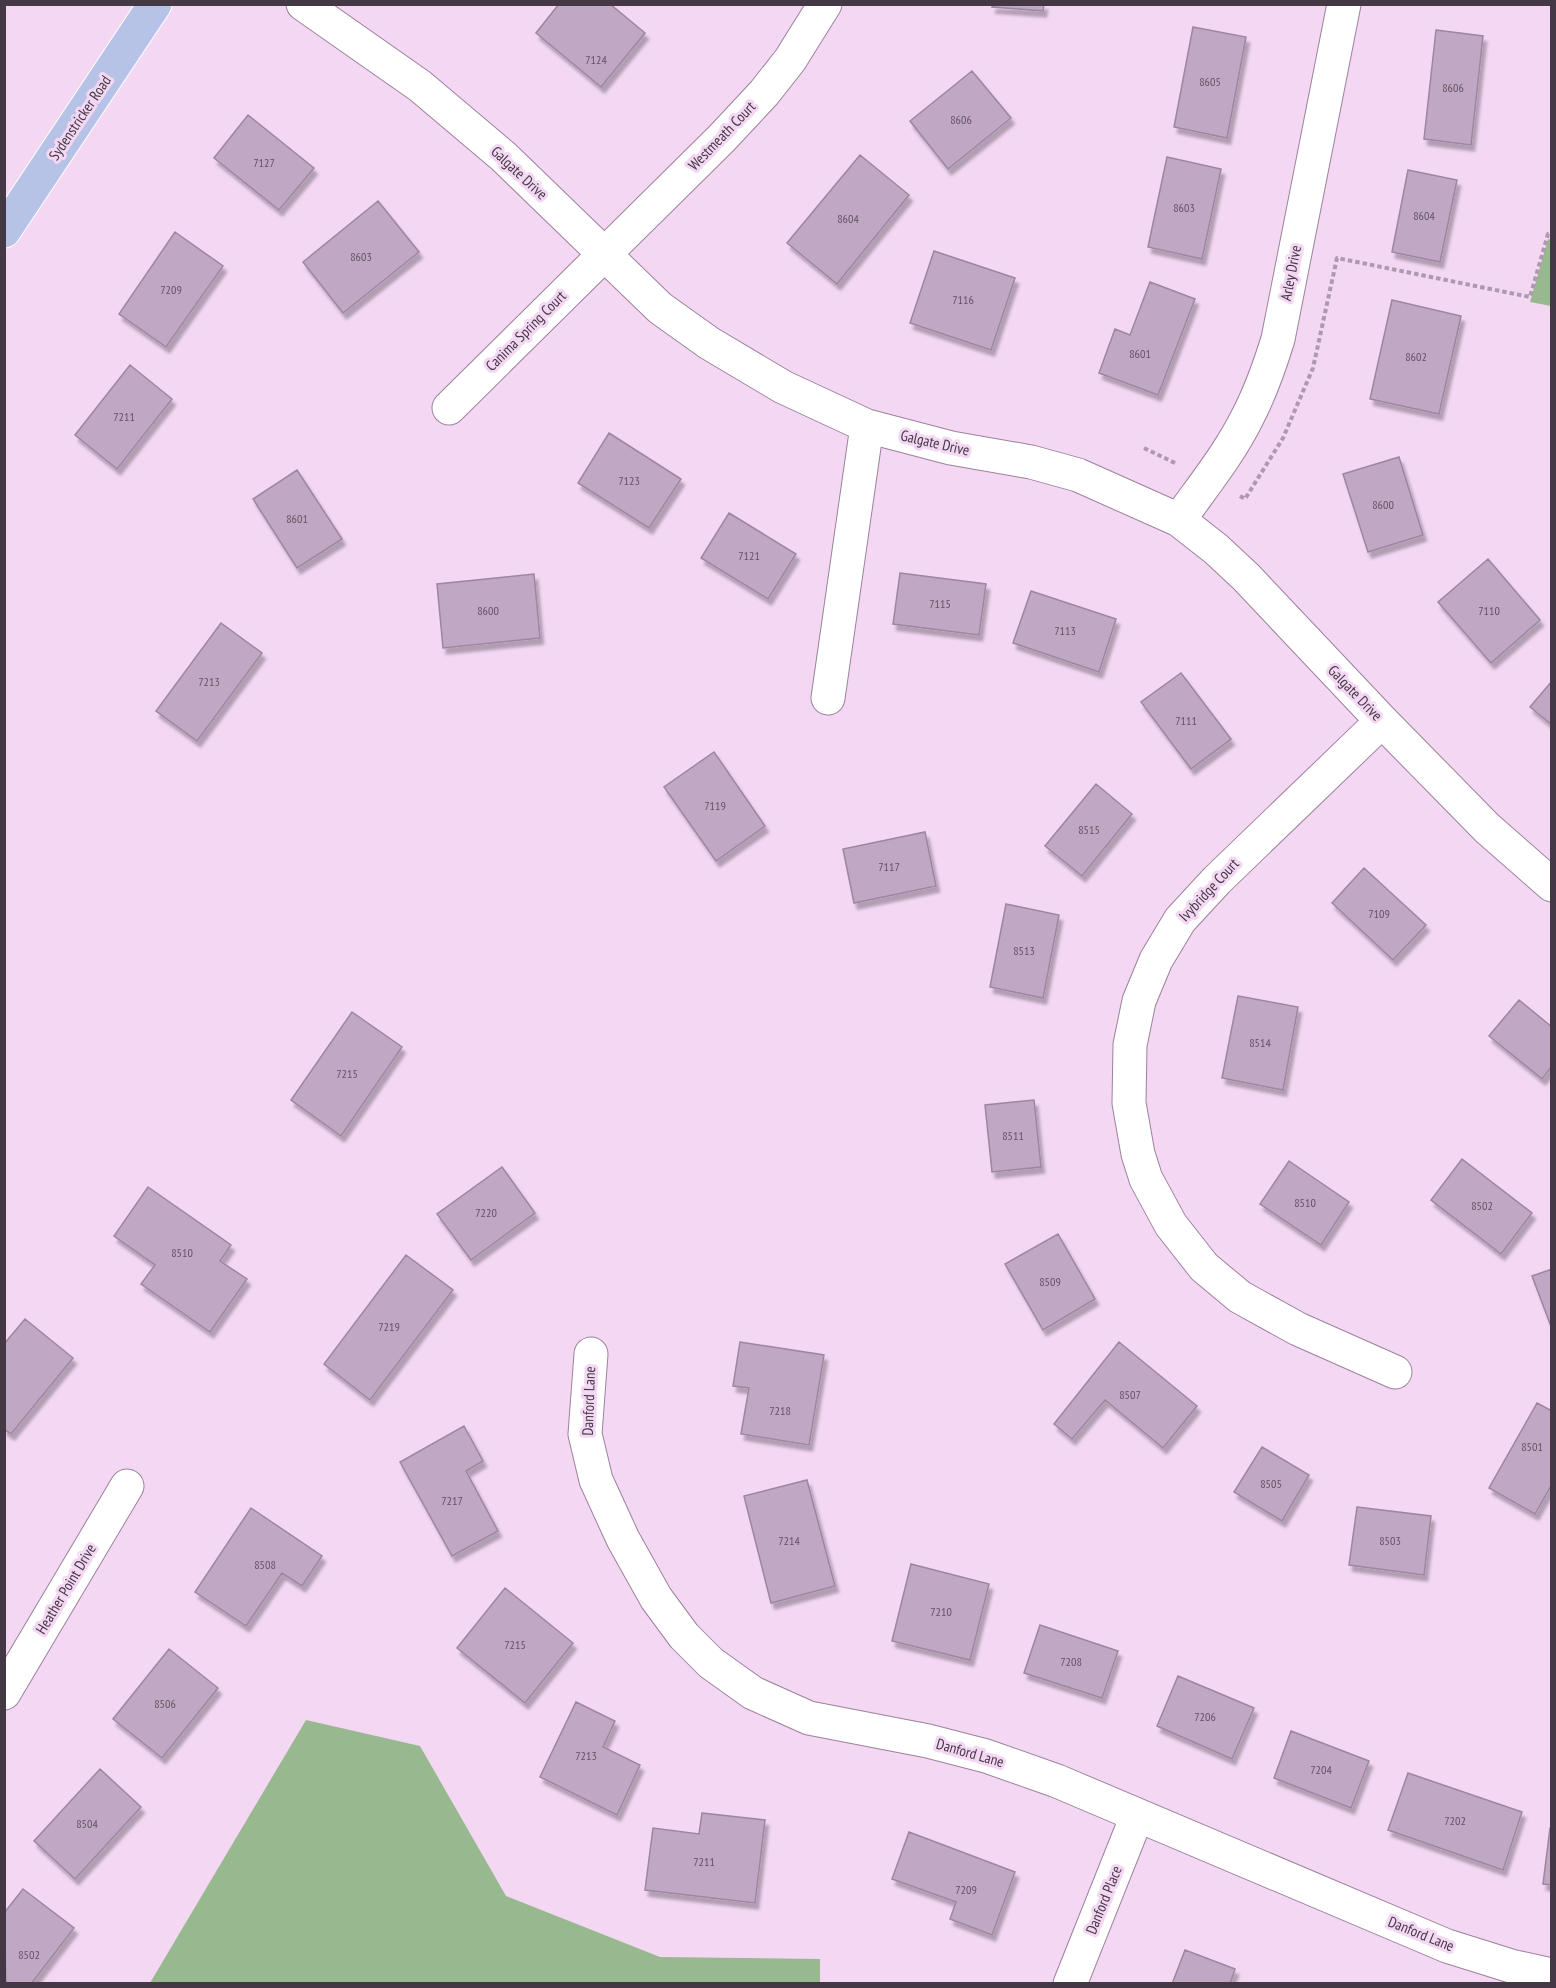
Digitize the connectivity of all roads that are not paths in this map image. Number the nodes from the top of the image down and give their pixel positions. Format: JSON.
{"nodes":[{"id":1,"x":155,"y":4,"type":"edge"},
{"id":2,"x":303,"y":4,"type":"edge"},
{"id":3,"x":825,"y":4,"type":"edge"},
{"id":4,"x":1344,"y":4,"type":"edge"},
{"id":5,"x":4,"y":231,"type":"edge"},
{"id":6,"x":603,"y":254,"type":"junction"},
{"id":7,"x":449,"y":408,"type":"dead end"},
{"id":8,"x":867,"y":426,"type":"junction"},
{"id":9,"x":1179,"y":520,"type":"junction"},
{"id":10,"x":828,"y":698,"type":"dead end"},
{"id":11,"x":1382,"y":721,"type":"junction"},
{"id":12,"x":1551,"y":885,"type":"edge"},
{"id":13,"x":591,"y":1354,"type":"dead end"},
{"id":14,"x":1395,"y":1372,"type":"dead end"},
{"id":15,"x":127,"y":1486,"type":"dead end"},
{"id":16,"x":4,"y":1693,"type":"edge"},
{"id":17,"x":1137,"y":1816,"type":"junction"},
{"id":18,"x":1551,"y":1975,"type":"edge"},
{"id":19,"x":1070,"y":1983,"type":"edge"}],
"edges":[{"from":1,"to":5,"type":"main road","name":"Sydenstricker Road"},
{"from":2,"to":6,"type":"street","name":"Galgate Drive"},
{"from":3,"to":6,"type":"street","name":"Westmeath Court"},
{"from":4,"to":9,"type":"street","name":"Arley Drive"},
{"from":6,"to":7,"type":"street","name":"Canima Spring Court"},
{"from":6,"to":8,"type":"street","name":"Galgate Drive"},
{"from":8,"to":9,"type":"street","name":"Galgate Drive"},
{"from":8,"to":10,"type":"street"},
{"from":9,"to":11,"type":"street","name":"Galgate Drive"},
{"from":11,"to":12,"type":"street","name":"Galgate Drive"},
{"from":11,"to":14,"type":"street","name":"Ivybridge Court"},
{"from":13,"to":17,"type":"street","name":"Danford Lane"},
{"from":15,"to":16,"type":"street","name":"Heather Point Drive"},
{"from":17,"to":18,"type":"street","name":"Danford Lane"},
{"from":17,"to":19,"type":"street","name":"Danford Place"}]}
